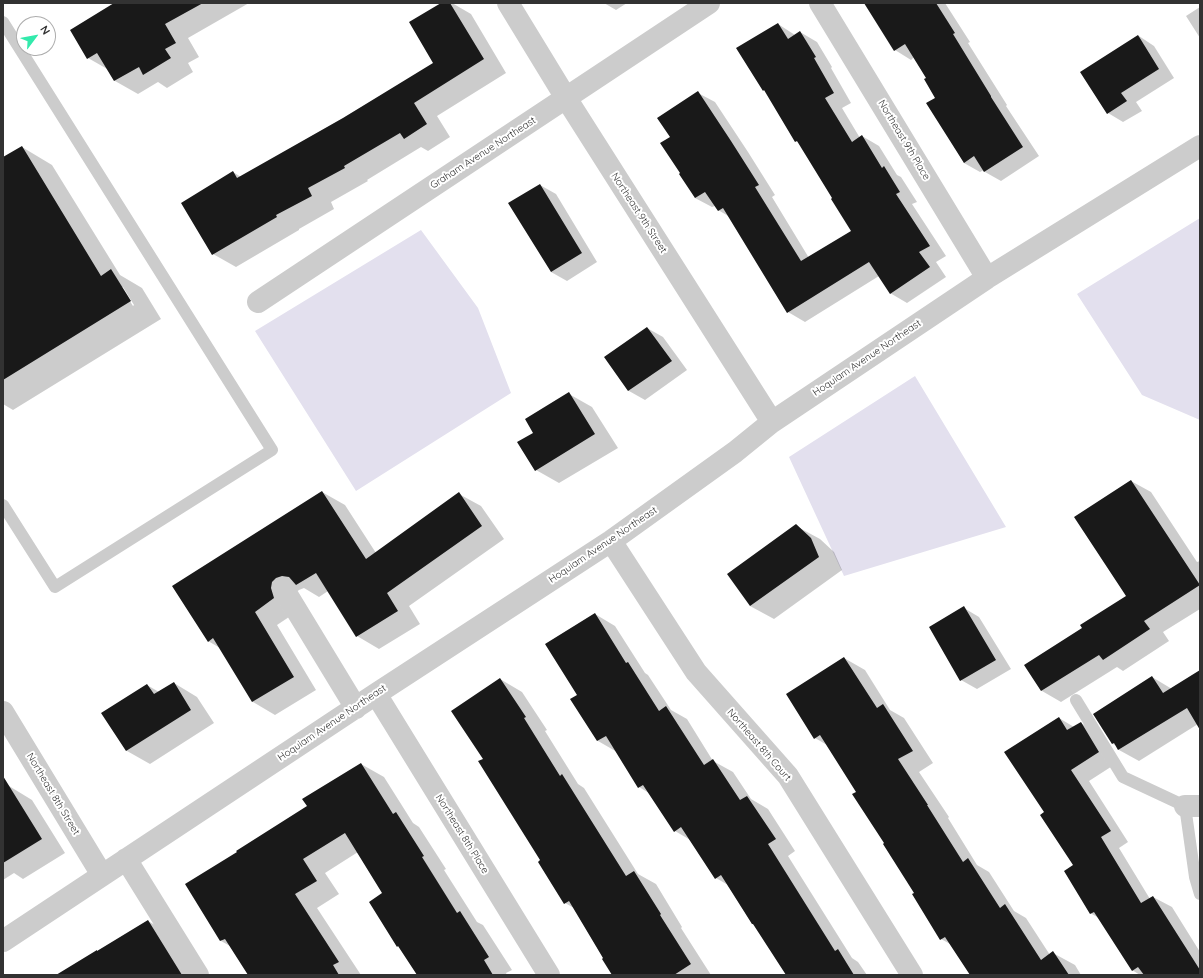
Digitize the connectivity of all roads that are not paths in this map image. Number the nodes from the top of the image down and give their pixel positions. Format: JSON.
{"nodes":[{"id":1,"x":508,"y":3,"type":"edge"},
{"id":2,"x":709,"y":3,"type":"edge"},
{"id":3,"x":820,"y":3,"type":"edge"},
{"id":4,"x":3,"y":22,"type":"edge"},
{"id":5,"x":566,"y":98,"type":"junction"},
{"id":6,"x":1200,"y":146,"type":"edge"},
{"id":7,"x":987,"y":278,"type":"junction"},
{"id":8,"x":258,"y":302,"type":"dead end"},
{"id":9,"x":772,"y":422,"type":"junction"},
{"id":10,"x":3,"y":505,"type":"edge"},
{"id":11,"x":611,"y":541,"type":"junction"},
{"id":12,"x":283,"y":588,"type":"dead end"},
{"id":13,"x":376,"y":694,"type":"junction"},
{"id":14,"x":1076,"y":700,"type":"dead end"},
{"id":15,"x":356,"y":708,"type":"junction"},
{"id":16,"x":3,"y":712,"type":"edge"},
{"id":17,"x":1192,"y":806,"type":"edge"},
{"id":18,"x":126,"y":859,"type":"junction"},
{"id":19,"x":102,"y":875,"type":"junction"},
{"id":20,"x":1200,"y":894,"type":"edge"},
{"id":21,"x":3,"y":941,"type":"edge"},
{"id":22,"x":198,"y":975,"type":"edge"},
{"id":23,"x":549,"y":975,"type":"edge"},
{"id":24,"x":912,"y":975,"type":"edge"}],
"edges":[{"from":1,"to":5,"type":"street","name":"Northeast 9th Street"},
{"from":2,"to":5,"type":"street","name":"Graham Avenue Northeast"},
{"from":3,"to":7,"type":"street","name":"Northeast 9th Place"},
{"from":4,"to":10,"type":"lane"},
{"from":5,"to":8,"type":"street","name":"Graham Avenue Northeast"},
{"from":5,"to":9,"type":"street","name":"Northeast 9th Street"},
{"from":6,"to":7,"type":"street","name":"Hoquiam Avenue Northeast"},
{"from":7,"to":9,"type":"street","name":"Hoquiam Avenue Northeast"},
{"from":9,"to":11,"type":"street","name":"Hoquiam Avenue Northeast"},
{"from":11,"to":13,"type":"street","name":"Hoquiam Avenue Northeast"},
{"from":11,"to":24,"type":"street","name":"Northeast 8th Court"},
{"from":12,"to":15,"type":"street"},
{"from":13,"to":15,"type":"street","name":"Hoquiam Avenue Northeast"},
{"from":13,"to":23,"type":"street","name":"Northeast 8th Place"},
{"from":14,"to":17,"type":"lane"},
{"from":15,"to":18,"type":"street","name":"Hoquiam Avenue Northeast"},
{"from":16,"to":19,"type":"street","name":"Northeast 8th Street"},
{"from":17,"to":20,"type":"lane"},
{"from":18,"to":19,"type":"street","name":"Hoquiam Avenue Northeast"},
{"from":18,"to":22,"type":"street"},
{"from":19,"to":21,"type":"street","name":"Hoquiam Avenue Northeast"}]}
